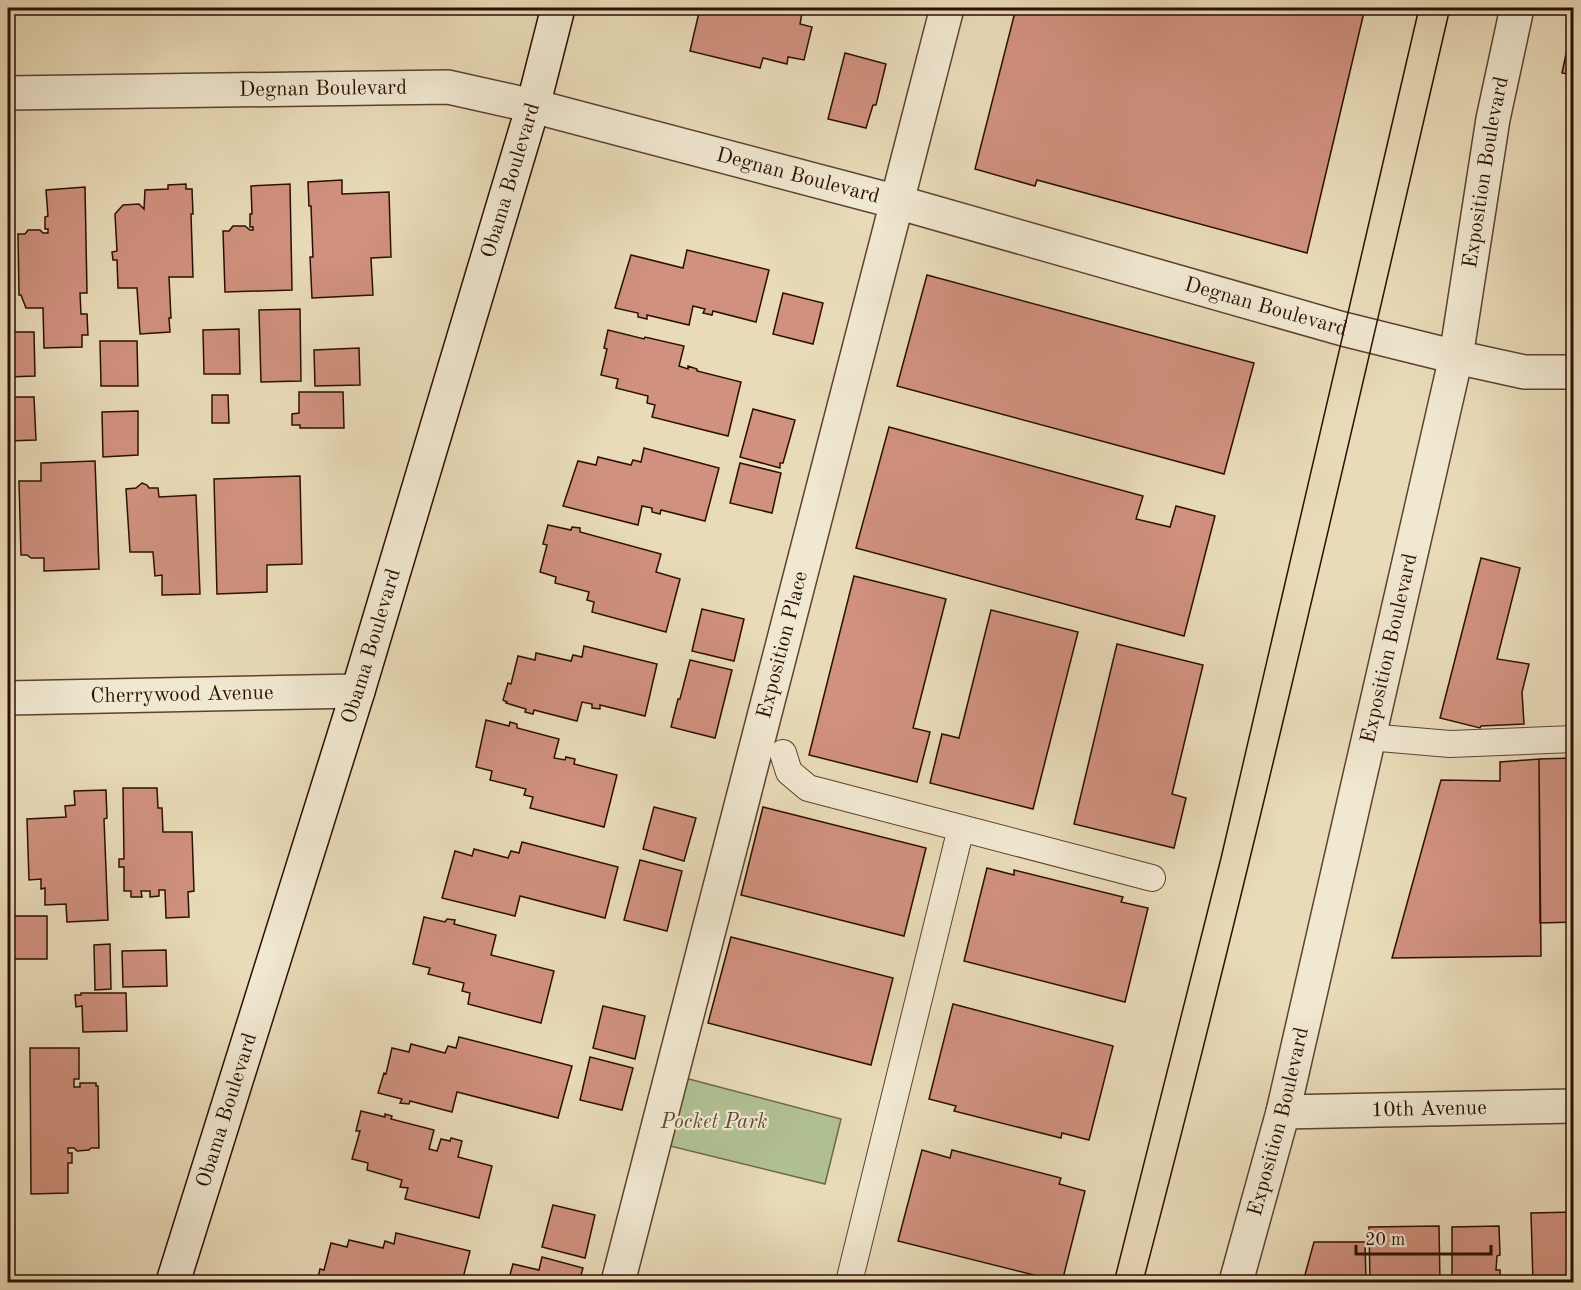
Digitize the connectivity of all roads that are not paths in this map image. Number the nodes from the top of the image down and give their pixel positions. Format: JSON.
{"nodes":[{"id":1,"x":558,"y":8,"type":"edge"},
{"id":2,"x":947,"y":8,"type":"edge"},
{"id":3,"x":1517,"y":8,"type":"edge"},
{"id":4,"x":8,"y":93,"type":"edge"},
{"id":5,"x":533,"y":106,"type":"junction"},
{"id":6,"x":897,"y":202,"type":"junction"},
{"id":7,"x":1456,"y":357,"type":"junction"},
{"id":8,"x":1574,"y":372,"type":"edge"},
{"id":9,"x":358,"y":691,"type":"junction"},
{"id":10,"x":8,"y":698,"type":"edge"},
{"id":11,"x":1368,"y":738,"type":"junction"},
{"id":12,"x":1574,"y":740,"type":"edge"},
{"id":13,"x":783,"y":753,"type":"dead end"},
{"id":14,"x":961,"y":828,"type":"junction"},
{"id":15,"x":1152,"y":878,"type":"dead end"},
{"id":16,"x":1574,"y":1106,"type":"edge"},
{"id":17,"x":1283,"y":1112,"type":"junction"},
{"id":18,"x":173,"y":1282,"type":"edge"},
{"id":19,"x":618,"y":1282,"type":"edge"},
{"id":20,"x":849,"y":1282,"type":"edge"},
{"id":21,"x":1236,"y":1282,"type":"edge"}],
"edges":[{"from":1,"to":5,"type":"street","name":"Obama Boulevard"},
{"from":2,"to":6,"type":"street","name":"Exposition Place"},
{"from":3,"to":7,"type":"street","name":"Exposition Boulevard"},
{"from":4,"to":5,"type":"street","name":"Degnan Boulevard"},
{"from":5,"to":6,"type":"street","name":"Degnan Boulevard"},
{"from":5,"to":9,"type":"street","name":"Obama Boulevard"},
{"from":6,"to":7,"type":"street","name":"Degnan Boulevard"},
{"from":6,"to":19,"type":"street","name":"Exposition Place"},
{"from":7,"to":8,"type":"street","name":"Degnan Boulevard"},
{"from":7,"to":11,"type":"street","name":"Exposition Boulevard"},
{"from":9,"to":10,"type":"street","name":"Cherrywood Avenue"},
{"from":9,"to":18,"type":"street","name":"Obama Boulevard"},
{"from":11,"to":12,"type":"lane"},
{"from":11,"to":17,"type":"street","name":"Exposition Boulevard"},
{"from":13,"to":14,"type":"lane"},
{"from":14,"to":15,"type":"lane"},
{"from":14,"to":20,"type":"lane"},
{"from":16,"to":17,"type":"street","name":"10th Avenue"},
{"from":17,"to":21,"type":"street","name":"Exposition Boulevard"}]}
